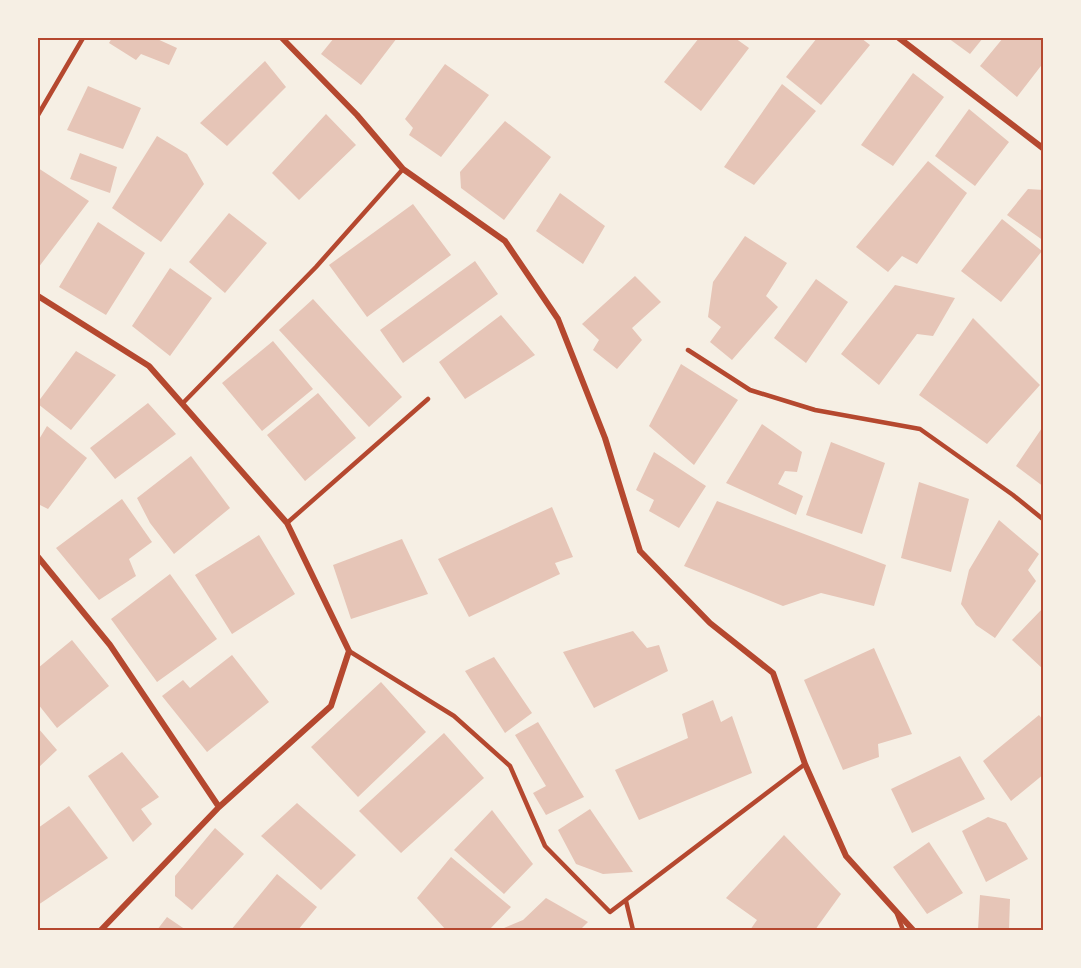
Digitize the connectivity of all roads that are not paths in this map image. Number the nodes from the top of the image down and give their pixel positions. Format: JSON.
{"nodes":[{"id":1,"x":83,"y":38,"type":"edge"},
{"id":2,"x":282,"y":38,"type":"edge"},
{"id":3,"x":898,"y":38,"type":"edge"},
{"id":4,"x":38,"y":115,"type":"edge"},
{"id":5,"x":1044,"y":149,"type":"edge"},
{"id":6,"x":403,"y":169,"type":"junction"},
{"id":7,"x":38,"y":296,"type":"edge"},
{"id":8,"x":688,"y":350,"type":"dead end"},
{"id":9,"x":428,"y":399,"type":"dead end"},
{"id":10,"x":182,"y":404,"type":"junction"},
{"id":11,"x":1044,"y":520,"type":"edge"},
{"id":12,"x":287,"y":523,"type":"junction"},
{"id":13,"x":38,"y":557,"type":"edge"},
{"id":14,"x":349,"y":651,"type":"junction"},
{"id":15,"x":805,"y":764,"type":"junction"},
{"id":16,"x":219,"y":807,"type":"junction"},
{"id":17,"x":626,"y":901,"type":"junction"},
{"id":18,"x":896,"y":912,"type":"junction"},
{"id":19,"x":101,"y":930,"type":"edge"},
{"id":20,"x":633,"y":930,"type":"edge"},
{"id":21,"x":903,"y":930,"type":"edge"},
{"id":22,"x":913,"y":930,"type":"edge"}],
"edges":[{"from":1,"to":4,"type":"lane"},
{"from":2,"to":6,"type":"street"},
{"from":3,"to":5,"type":"street"},
{"from":6,"to":10,"type":"lane"},
{"from":6,"to":15,"type":"street"},
{"from":7,"to":10,"type":"street"},
{"from":8,"to":11,"type":"lane"},
{"from":9,"to":12,"type":"lane"},
{"from":10,"to":12,"type":"street"},
{"from":12,"to":14,"type":"street"},
{"from":13,"to":16,"type":"street"},
{"from":14,"to":16,"type":"street"},
{"from":14,"to":17,"type":"lane"},
{"from":15,"to":17,"type":"lane"},
{"from":15,"to":18,"type":"street"},
{"from":16,"to":19,"type":"street"},
{"from":17,"to":20,"type":"lane"},
{"from":18,"to":21,"type":"lane"},
{"from":18,"to":22,"type":"street"}]}
